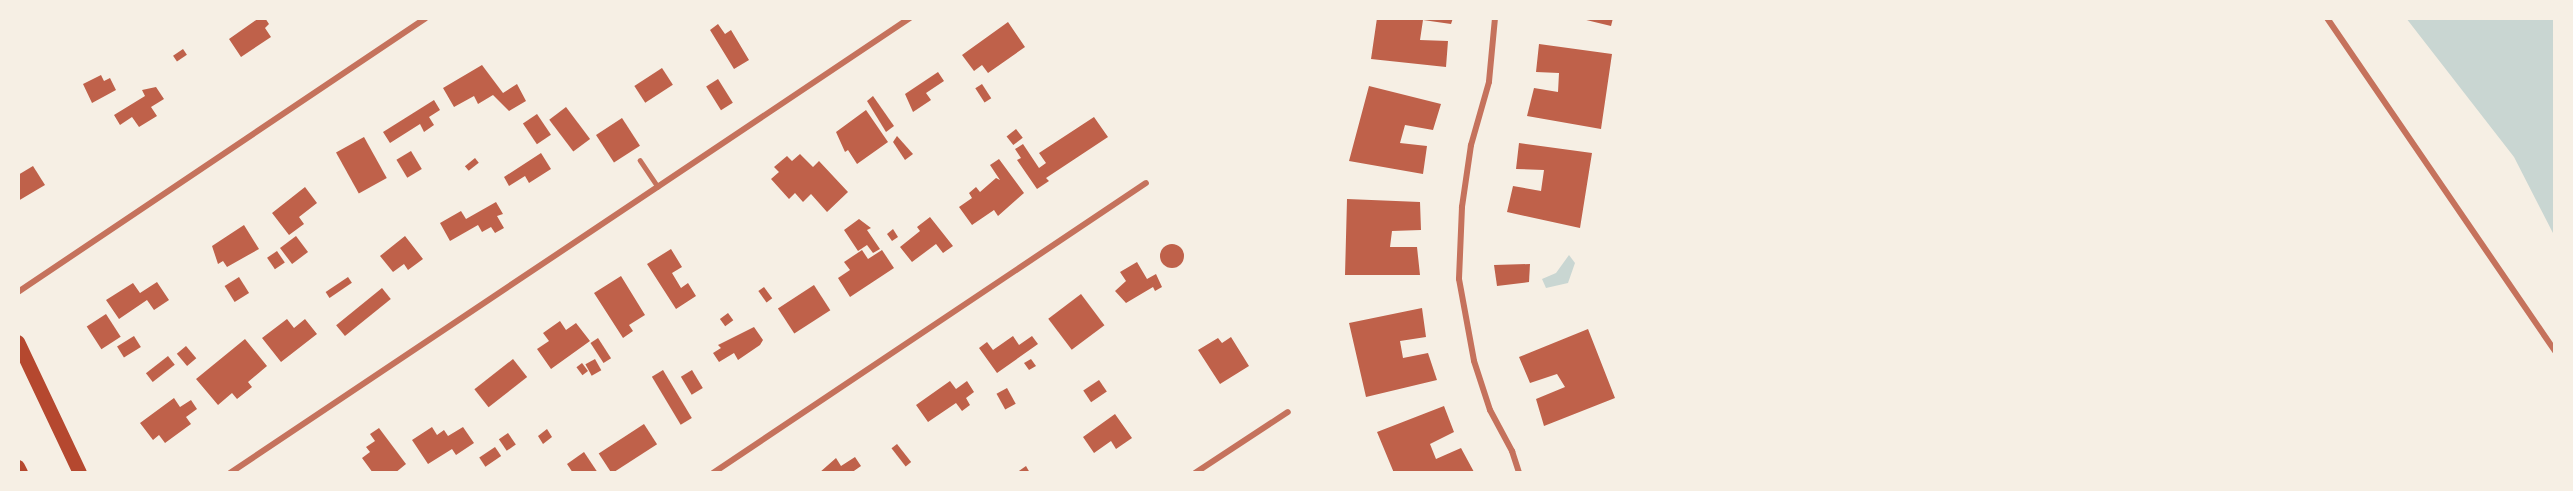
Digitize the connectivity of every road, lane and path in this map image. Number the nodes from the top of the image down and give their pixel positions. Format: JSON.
{"nodes":[{"id":1,"x":426,"y":18,"type":"edge"},
{"id":2,"x":910,"y":18,"type":"edge"},
{"id":3,"x":1495,"y":18,"type":"edge"},
{"id":4,"x":2327,"y":18,"type":"edge"},
{"id":5,"x":640,"y":160,"type":"dead end"},
{"id":6,"x":1146,"y":183,"type":"dead end"},
{"id":7,"x":658,"y":187,"type":"junction"},
{"id":8,"x":18,"y":292,"type":"edge"},
{"id":9,"x":18,"y":342,"type":"edge"},
{"id":10,"x":2555,"y":351,"type":"edge"},
{"id":11,"x":1288,"y":412,"type":"dead end"},
{"id":12,"x":18,"y":467,"type":"edge"},
{"id":13,"x":21,"y":473,"type":"edge"},
{"id":14,"x":80,"y":473,"type":"edge"},
{"id":15,"x":230,"y":473,"type":"edge"},
{"id":16,"x":713,"y":473,"type":"edge"},
{"id":17,"x":1195,"y":473,"type":"edge"},
{"id":18,"x":1519,"y":473,"type":"edge"}],
"edges":[{"from":1,"to":8,"type":"street"},
{"from":2,"to":7,"type":"street"},
{"from":3,"to":18,"type":"street"},
{"from":4,"to":10,"type":"street"},
{"from":5,"to":7,"type":"lane"},
{"from":6,"to":16,"type":"street"},
{"from":7,"to":15,"type":"street"},
{"from":9,"to":14,"type":"main road"},
{"from":11,"to":17,"type":"street"},
{"from":12,"to":13,"type":"main road"}]}
